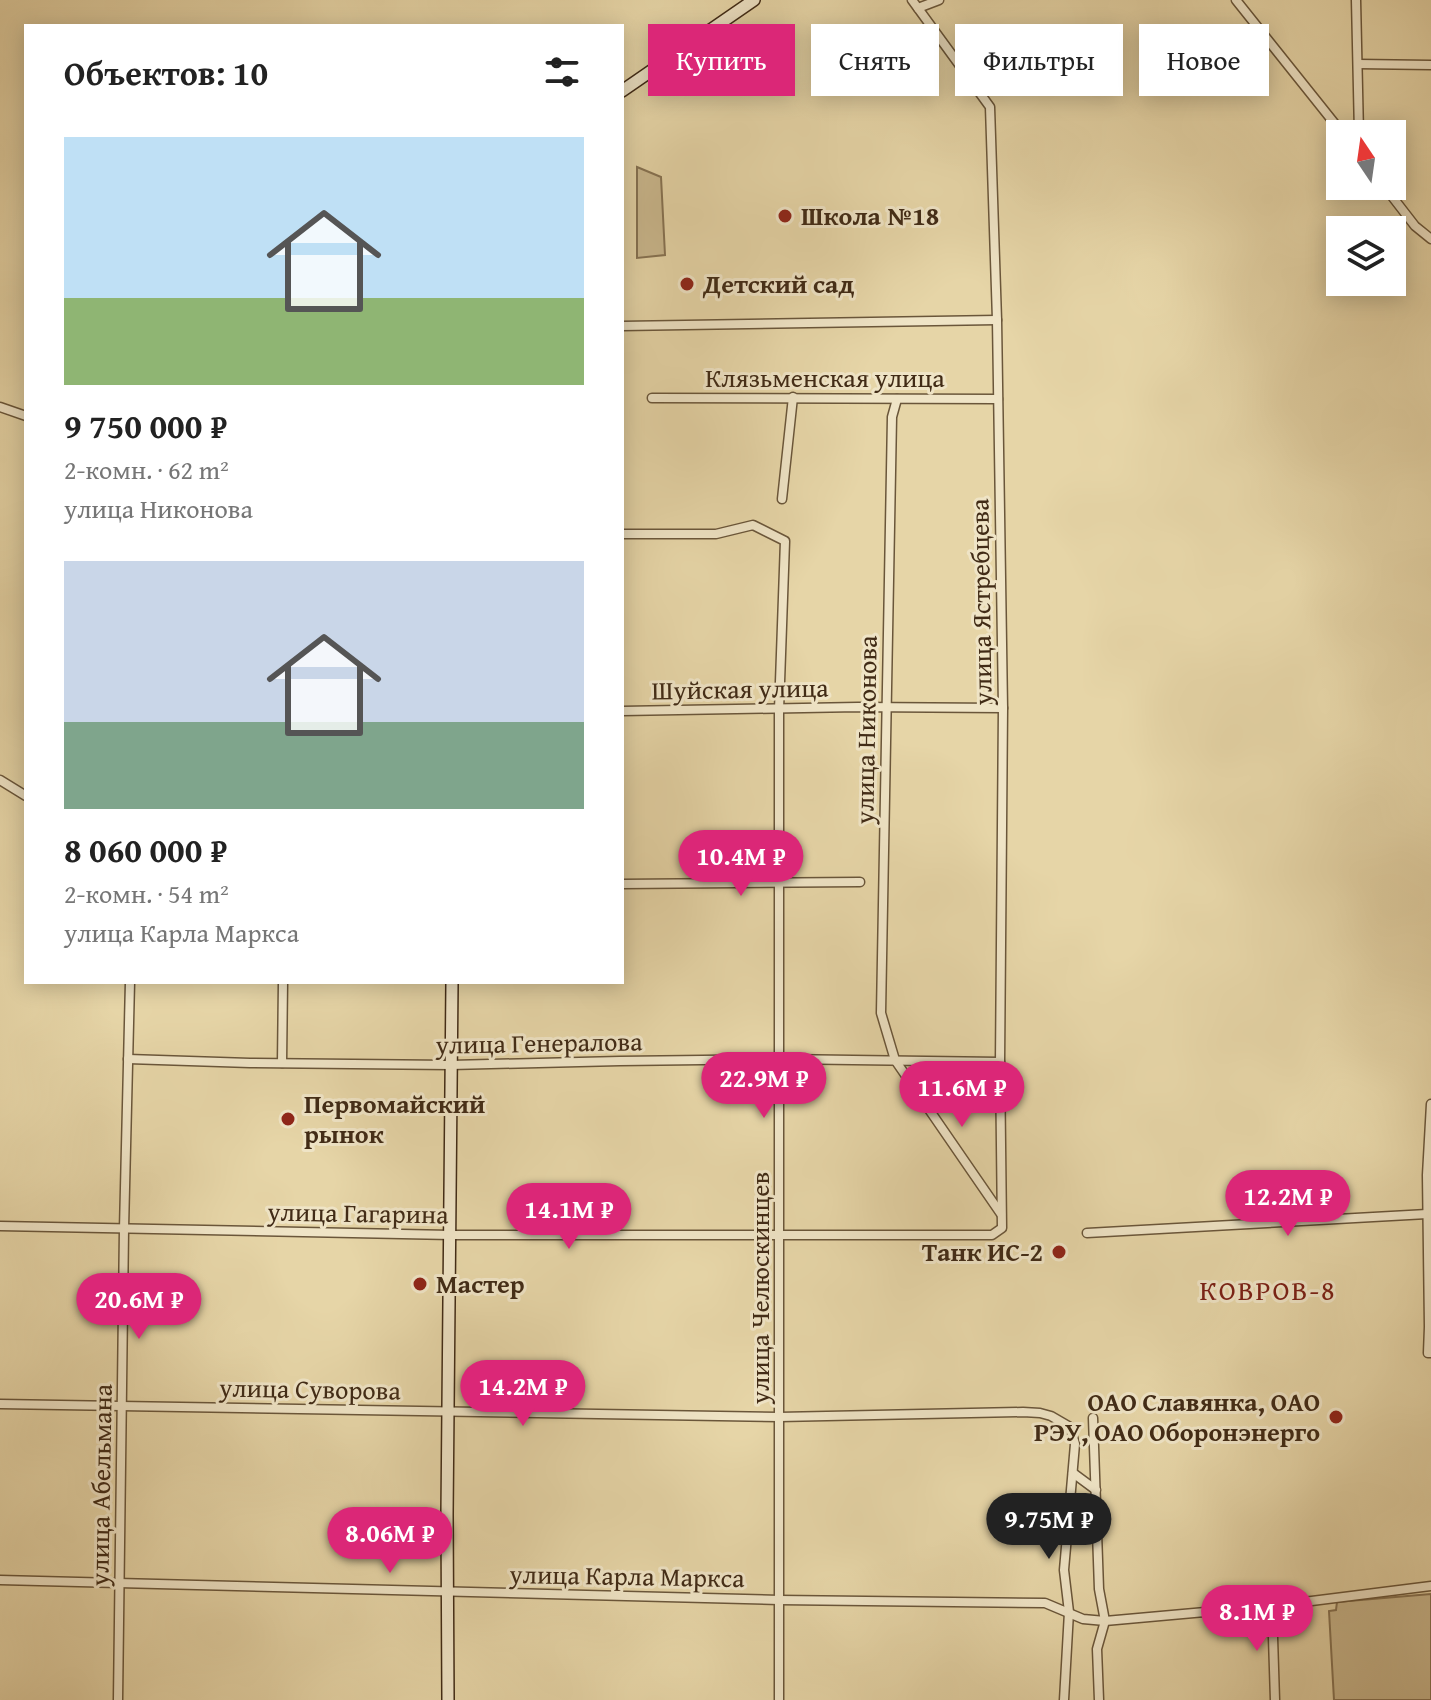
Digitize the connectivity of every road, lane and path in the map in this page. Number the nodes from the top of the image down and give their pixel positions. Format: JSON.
{"nodes":[{"id":1,"x":754,"y":0,"type":"edge"},
{"id":2,"x":912,"y":0,"type":"edge"},
{"id":3,"x":939,"y":0,"type":"edge"},
{"id":4,"x":1236,"y":0,"type":"edge"},
{"id":5,"x":1356,"y":0,"type":"edge"},
{"id":6,"x":918,"y":8,"type":"junction"},
{"id":7,"x":1358,"y":64,"type":"junction"},
{"id":8,"x":1431,"y":65,"type":"edge"},
{"id":9,"x":624,"y":90,"type":"edge"},
{"id":10,"x":1332,"y":120,"type":"edge"},
{"id":11,"x":1359,"y":120,"type":"edge"},
{"id":12,"x":1395,"y":200,"type":"edge"},
{"id":13,"x":1431,"y":239,"type":"edge"},
{"id":14,"x":997,"y":320,"type":"junction"},
{"id":15,"x":624,"y":326,"type":"edge"},
{"id":16,"x":793,"y":397,"type":"junction"},
{"id":17,"x":652,"y":398,"type":"dead end"},
{"id":18,"x":897,"y":399,"type":"junction"},
{"id":19,"x":998,"y":399,"type":"junction"},
{"id":20,"x":0,"y":407,"type":"edge"},
{"id":21,"x":24,"y":415,"type":"edge"},
{"id":22,"x":782,"y":499,"type":"dead end"},
{"id":23,"x":624,"y":534,"type":"edge"},
{"id":24,"x":887,"y":707,"type":"junction"},
{"id":25,"x":1003,"y":708,"type":"junction"},
{"id":26,"x":779,"y":710,"type":"junction"},
{"id":27,"x":624,"y":711,"type":"edge"},
{"id":28,"x":0,"y":780,"type":"edge"},
{"id":29,"x":24,"y":795,"type":"edge"},
{"id":30,"x":779,"y":882,"type":"junction"},
{"id":31,"x":860,"y":882,"type":"dead end"},
{"id":32,"x":624,"y":884,"type":"edge"},
{"id":33,"x":130,"y":984,"type":"edge"},
{"id":34,"x":283,"y":984,"type":"edge"},
{"id":35,"x":452,"y":984,"type":"edge"},
{"id":36,"x":128,"y":1059,"type":"junction"},
{"id":37,"x":780,"y":1059,"type":"junction"},
{"id":38,"x":895,"y":1060,"type":"junction"},
{"id":39,"x":1000,"y":1062,"type":"junction"},
{"id":40,"x":282,"y":1063,"type":"junction"},
{"id":41,"x":451,"y":1065,"type":"junction"},
{"id":42,"x":1431,"y":1104,"type":"edge"},
{"id":43,"x":1427,"y":1214,"type":"junction"},
{"id":44,"x":1002,"y":1216,"type":"junction"},
{"id":45,"x":0,"y":1226,"type":"edge"},
{"id":46,"x":1002,"y":1228,"type":"joint"},
{"id":47,"x":124,"y":1229,"type":"junction"},
{"id":48,"x":1087,"y":1233,"type":"dead end"},
{"id":49,"x":780,"y":1234,"type":"junction"},
{"id":50,"x":451,"y":1235,"type":"junction"},
{"id":51,"x":1431,"y":1353,"type":"edge"},
{"id":52,"x":0,"y":1404,"type":"edge"},
{"id":53,"x":122,"y":1406,"type":"junction"},
{"id":54,"x":447,"y":1410,"type":"junction"},
{"id":55,"x":779,"y":1417,"type":"junction"},
{"id":56,"x":1093,"y":1418,"type":"dead end"},
{"id":57,"x":1073,"y":1473,"type":"junction"},
{"id":58,"x":1096,"y":1490,"type":"junction"},
{"id":59,"x":0,"y":1580,"type":"edge"},
{"id":60,"x":119,"y":1584,"type":"junction"},
{"id":61,"x":1431,"y":1586,"type":"edge"},
{"id":62,"x":447,"y":1592,"type":"junction"},
{"id":63,"x":779,"y":1600,"type":"junction"},
{"id":64,"x":1272,"y":1606,"type":"junction"},
{"id":65,"x":1069,"y":1612,"type":"junction"},
{"id":66,"x":1105,"y":1621,"type":"junction"},
{"id":67,"x":118,"y":1700,"type":"edge"},
{"id":68,"x":448,"y":1700,"type":"edge"},
{"id":69,"x":779,"y":1700,"type":"edge"},
{"id":70,"x":1064,"y":1700,"type":"edge"},
{"id":71,"x":1099,"y":1700,"type":"edge"},
{"id":72,"x":1275,"y":1700,"type":"edge"}],
"edges":[{"from":1,"to":9,"type":"main road"},
{"from":2,"to":6,"type":"street","name":"улица Ястребцева"},
{"from":3,"to":6,"type":"street"},
{"from":4,"to":10,"type":"street"},
{"from":5,"to":7,"type":"street"},
{"from":6,"to":14,"type":"street","name":"улица Ястребцева"},
{"from":7,"to":8,"type":"street"},
{"from":7,"to":11,"type":"street"},
{"from":12,"to":13,"type":"street"},
{"from":14,"to":15,"type":"street"},
{"from":14,"to":19,"type":"street","name":"улица Ястребцева"},
{"from":16,"to":17,"type":"street","name":"Клязьменская улица"},
{"from":16,"to":18,"type":"street","name":"Клязьменская улица"},
{"from":16,"to":22,"type":"street"},
{"from":18,"to":19,"type":"street","name":"Клязьменская улица"},
{"from":18,"to":24,"type":"street","name":"улица Никонова"},
{"from":19,"to":25,"type":"street","name":"улица Ястребцева"},
{"from":20,"to":21,"type":"street"},
{"from":23,"to":26,"type":"street","name":"улица Челюскинцев"},
{"from":24,"to":25,"type":"street","name":"Шуйская улица"},
{"from":24,"to":26,"type":"street","name":"Шуйская улица"},
{"from":24,"to":38,"type":"street","name":"улица Никонова"},
{"from":25,"to":39,"type":"street","name":"улица Ястребцева"},
{"from":26,"to":27,"type":"street","name":"Шуйская улица"},
{"from":26,"to":30,"type":"street","name":"улица Челюскинцев"},
{"from":28,"to":29,"type":"street"},
{"from":30,"to":31,"type":"street"},
{"from":30,"to":32,"type":"street"},
{"from":30,"to":37,"type":"street","name":"улица Челюскинцев"},
{"from":33,"to":36,"type":"street","name":"улица Абельмана"},
{"from":34,"to":40,"type":"street"},
{"from":35,"to":41,"type":"main road"},
{"from":36,"to":40,"type":"street","name":"улица Генералова"},
{"from":36,"to":47,"type":"street","name":"улица Абельмана"},
{"from":37,"to":38,"type":"street","name":"улица Генералова"},
{"from":37,"to":41,"type":"street","name":"улица Генералова"},
{"from":37,"to":49,"type":"street","name":"улица Челюскинцев"},
{"from":38,"to":39,"type":"street","name":"улица Генералова"},
{"from":38,"to":44,"type":"street","name":"улица Никонова"},
{"from":39,"to":44,"type":"street","name":"улица Ястребцева"},
{"from":40,"to":41,"type":"street","name":"улица Генералова"},
{"from":41,"to":50,"type":"main road"},
{"from":42,"to":43,"type":"street"},
{"from":43,"to":48,"type":"street"},
{"from":43,"to":51,"type":"street"},
{"from":44,"to":46,"type":"street","name":"улица Ястребцева"},
{"from":45,"to":47,"type":"street","name":"улица Гагарина"},
{"from":46,"to":49,"type":"street","name":"улица Гагарина"},
{"from":47,"to":50,"type":"street","name":"улица Гагарина"},
{"from":47,"to":53,"type":"street","name":"улица Абельмана"},
{"from":49,"to":50,"type":"street","name":"улица Гагарина"},
{"from":49,"to":55,"type":"street","name":"улица Челюскинцев"},
{"from":50,"to":54,"type":"main road"},
{"from":52,"to":53,"type":"street","name":"улица Суворова"},
{"from":53,"to":54,"type":"street","name":"улица Суворова"},
{"from":53,"to":60,"type":"street","name":"улица Абельмана"},
{"from":54,"to":55,"type":"street","name":"улица Суворова"},
{"from":54,"to":62,"type":"main road"},
{"from":55,"to":57,"type":"street","name":"улица Суворова"},
{"from":55,"to":63,"type":"street","name":"улица Челюскинцев"},
{"from":56,"to":58,"type":"street"},
{"from":57,"to":58,"type":"street"},
{"from":57,"to":65,"type":"street"},
{"from":58,"to":66,"type":"street"},
{"from":59,"to":60,"type":"street","name":"улица Карла Маркса"},
{"from":60,"to":62,"type":"street","name":"улица Карла Маркса"},
{"from":60,"to":67,"type":"street","name":"улица Абельмана"},
{"from":61,"to":64,"type":"street","name":"улица Карла Маркса"},
{"from":62,"to":63,"type":"street","name":"улица Карла Маркса"},
{"from":62,"to":68,"type":"main road"},
{"from":63,"to":65,"type":"street","name":"улица Карла Маркса"},
{"from":63,"to":69,"type":"street","name":"улица Челюскинцев"},
{"from":64,"to":66,"type":"street","name":"улица Карла Маркса"},
{"from":64,"to":72,"type":"street"},
{"from":65,"to":66,"type":"street","name":"улица Карла Маркса"},
{"from":65,"to":70,"type":"street"},
{"from":66,"to":71,"type":"street"}]}
